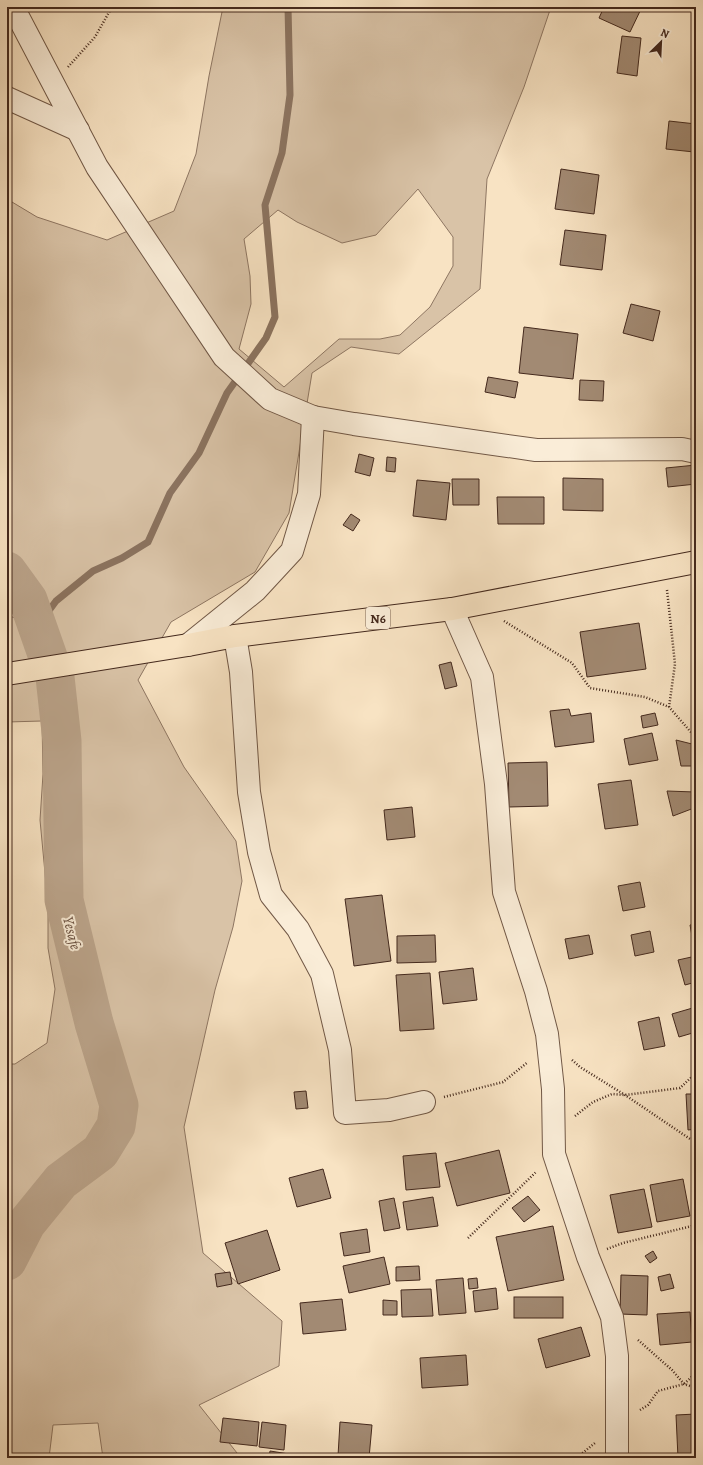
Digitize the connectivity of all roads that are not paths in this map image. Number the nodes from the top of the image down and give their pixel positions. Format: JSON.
{"nodes":[{"id":1,"x":13,"y":7,"type":"edge"},
{"id":2,"x":7,"y":98,"type":"edge"},
{"id":3,"x":78,"y":130,"type":"junction"},
{"id":4,"x":313,"y":417,"type":"junction"},
{"id":5,"x":696,"y":452,"type":"edge"},
{"id":6,"x":696,"y":562,"type":"edge"},
{"id":7,"x":452,"y":609,"type":"junction"},
{"id":8,"x":235,"y":636,"type":"junction"},
{"id":9,"x":188,"y":645,"type":"junction"},
{"id":10,"x":7,"y":674,"type":"edge"},
{"id":11,"x":424,"y":1102,"type":"dead end"},
{"id":12,"x":617,"y":1458,"type":"edge"}],
"edges":[{"from":1,"to":3,"type":"street"},
{"from":2,"to":3,"type":"street"},
{"from":3,"to":4,"type":"street"},
{"from":4,"to":5,"type":"street"},
{"from":4,"to":9,"type":"street"},
{"from":6,"to":7,"type":"highway","number":"N6"},
{"from":7,"to":8,"type":"highway","number":"N6"},
{"from":7,"to":12,"type":"street"},
{"from":8,"to":9,"type":"highway","number":"N6"},
{"from":8,"to":11,"type":"street"},
{"from":9,"to":10,"type":"highway","number":"N6"}]}
